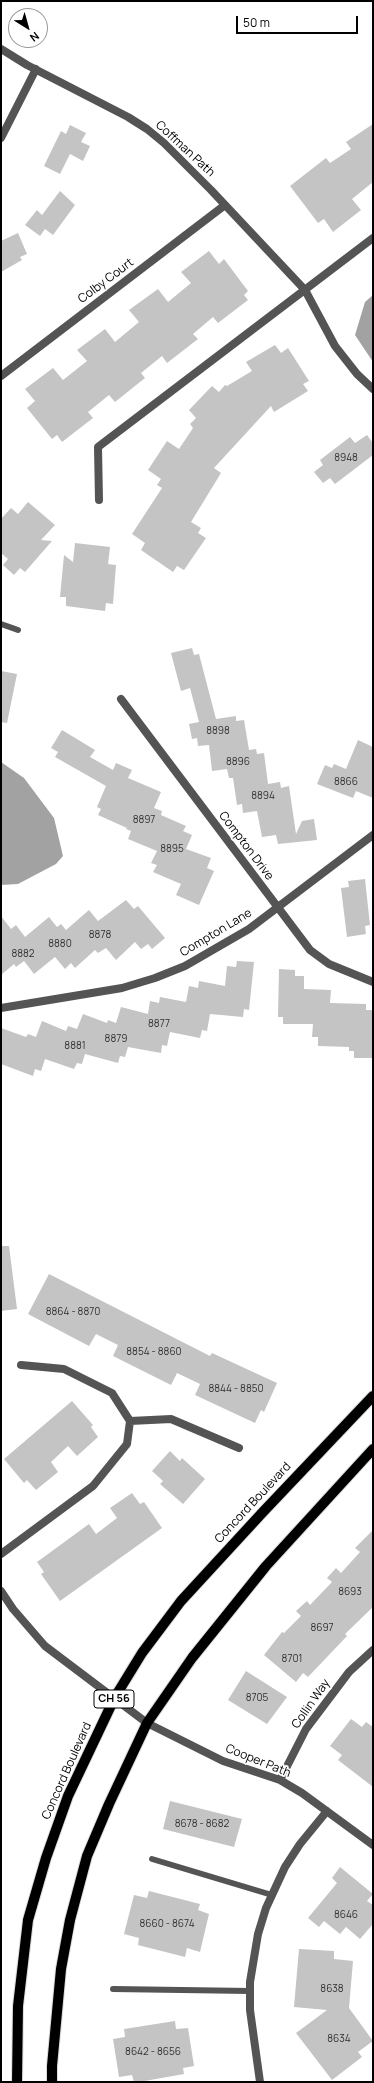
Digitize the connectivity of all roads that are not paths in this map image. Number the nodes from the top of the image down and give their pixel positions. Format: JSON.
{"nodes":[{"id":1,"x":1,"y":49,"type":"edge"},
{"id":2,"x":36,"y":70,"type":"junction"},
{"id":3,"x":1,"y":138,"type":"edge"},
{"id":4,"x":225,"y":205,"type":"junction"},
{"id":5,"x":373,"y":238,"type":"edge"},
{"id":6,"x":304,"y":290,"type":"junction"},
{"id":7,"x":1,"y":376,"type":"edge"},
{"id":8,"x":373,"y":389,"type":"edge"},
{"id":9,"x":99,"y":500,"type":"dead end"},
{"id":10,"x":1,"y":624,"type":"edge"},
{"id":11,"x":18,"y":630,"type":"dead end"},
{"id":12,"x":122,"y":699,"type":"dead end"},
{"id":13,"x":373,"y":835,"type":"edge"},
{"id":14,"x":277,"y":907,"type":"junction"},
{"id":15,"x":373,"y":982,"type":"edge"},
{"id":16,"x":1,"y":1008,"type":"edge"},
{"id":17,"x":21,"y":1365,"type":"dead end"},
{"id":18,"x":373,"y":1396,"type":"edge"},
{"id":19,"x":130,"y":1422,"type":"junction"},
{"id":20,"x":239,"y":1448,"type":"dead end"},
{"id":21,"x":373,"y":1449,"type":"edge"},
{"id":22,"x":1,"y":1554,"type":"edge"},
{"id":23,"x":1,"y":1591,"type":"edge"},
{"id":24,"x":373,"y":1650,"type":"edge"},
{"id":25,"x":115,"y":1697,"type":"junction"},
{"id":26,"x":147,"y":1723,"type":"junction"},
{"id":27,"x":280,"y":1780,"type":"junction"},
{"id":28,"x":327,"y":1811,"type":"junction"},
{"id":29,"x":373,"y":1845,"type":"edge"},
{"id":30,"x":152,"y":1859,"type":"dead end"},
{"id":31,"x":272,"y":1895,"type":"junction"},
{"id":32,"x":113,"y":1989,"type":"dead end"},
{"id":33,"x":250,"y":1991,"type":"junction"},
{"id":34,"x":17,"y":2082,"type":"edge"},
{"id":35,"x":52,"y":2082,"type":"edge"},
{"id":36,"x":260,"y":2082,"type":"edge"}],
"edges":[{"from":1,"to":2,"type":"street","name":"Coffman Path"},
{"from":2,"to":3,"type":"street"},
{"from":2,"to":4,"type":"street","name":"Coffman Path"},
{"from":4,"to":6,"type":"street","name":"Coffman Path"},
{"from":4,"to":7,"type":"street","name":"Colby Court"},
{"from":5,"to":6,"type":"street"},
{"from":6,"to":8,"type":"street","name":"Coffman Path"},
{"from":6,"to":9,"type":"street"},
{"from":10,"to":11,"type":"lane"},
{"from":12,"to":14,"type":"street","name":"Compton Drive"},
{"from":13,"to":14,"type":"street","name":"Compton Lane"},
{"from":14,"to":15,"type":"street","name":"Compton Drive"},
{"from":14,"to":16,"type":"street","name":"Compton Lane"},
{"from":17,"to":19,"type":"street"},
{"from":18,"to":25,"type":"main road","name":"Concord Boulevard","number":"CH 56"},
{"from":19,"to":20,"type":"street"},
{"from":19,"to":22,"type":"street"},
{"from":21,"to":26,"type":"main road"},
{"from":23,"to":25,"type":"street","name":"Cooper Path"},
{"from":24,"to":27,"type":"street","name":"Collin Way"},
{"from":25,"to":26,"type":"street","name":"Cooper Path"},
{"from":25,"to":34,"type":"main road","name":"Concord Boulevard","number":"CH 56"},
{"from":26,"to":27,"type":"street","name":"Cooper Path"},
{"from":26,"to":35,"type":"main road"},
{"from":27,"to":28,"type":"street","name":"Cooper Path"},
{"from":28,"to":29,"type":"street","name":"Cooper Path"},
{"from":28,"to":31,"type":"street"},
{"from":30,"to":31,"type":"lane"},
{"from":31,"to":33,"type":"street"},
{"from":32,"to":33,"type":"lane"},
{"from":33,"to":36,"type":"street"}]}
